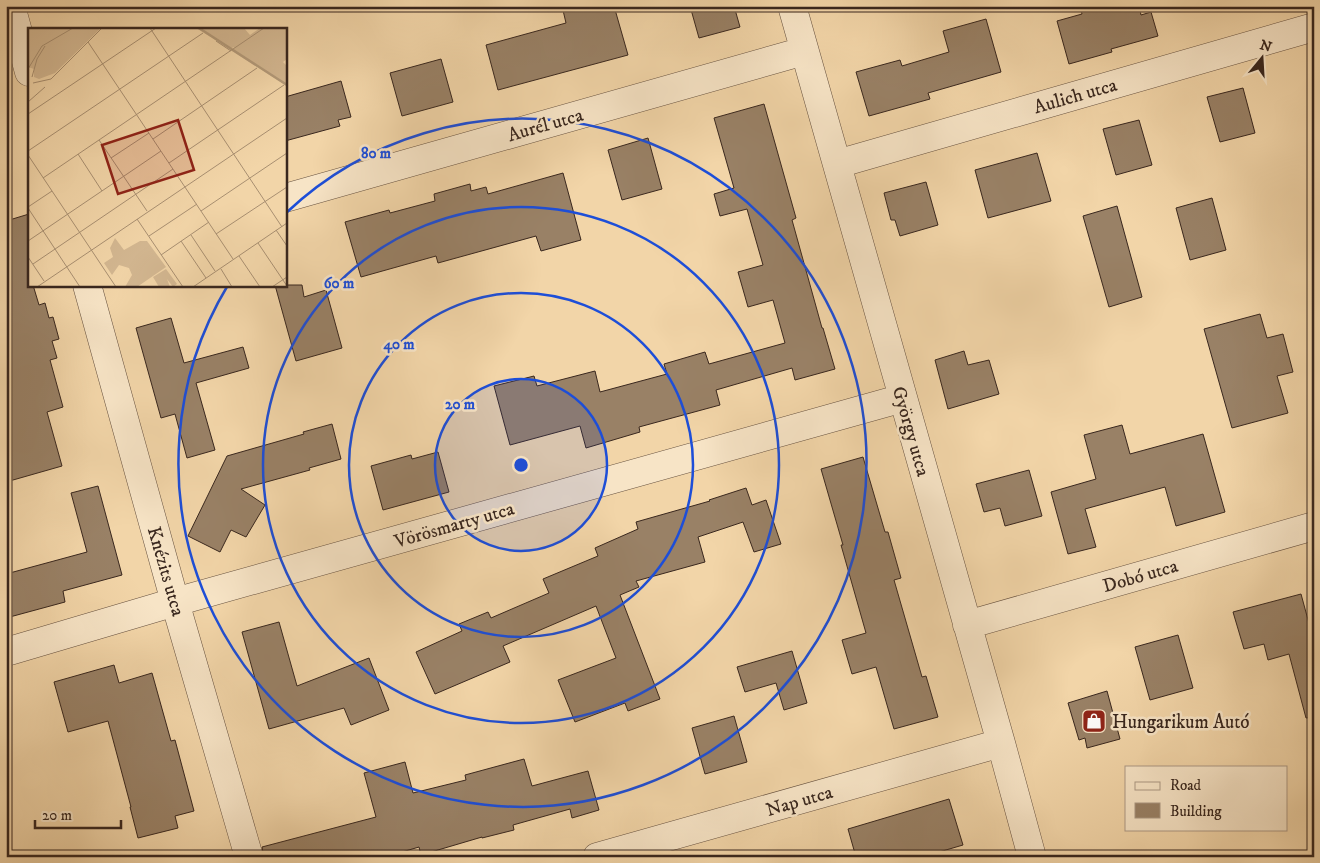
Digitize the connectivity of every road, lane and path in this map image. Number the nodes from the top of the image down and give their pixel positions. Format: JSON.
{"nodes":[{"id":1,"x":10,"y":6,"type":"edge"},
{"id":2,"x":792,"y":6,"type":"edge"},
{"id":3,"x":1314,"y":27,"type":"edge"},
{"id":4,"x":804,"y":51,"type":"junction"},
{"id":5,"x":28,"y":69,"type":"edge"},
{"id":6,"x":836,"y":164,"type":"junction"},
{"id":7,"x":286,"y":198,"type":"edge"},
{"id":8,"x":88,"y":286,"type":"edge"},
{"id":9,"x":902,"y":398,"type":"junction"},
{"id":10,"x":1314,"y":526,"type":"edge"},
{"id":11,"x":175,"y":602,"type":"junction"},
{"id":12,"x":967,"y":625,"type":"junction"},
{"id":13,"x":6,"y":652,"type":"edge"},
{"id":14,"x":1001,"y":743,"type":"junction"},
{"id":15,"x":249,"y":857,"type":"edge"},
{"id":16,"x":597,"y":857,"type":"edge"},
{"id":17,"x":1032,"y":857,"type":"edge"}],
"edges":[{"from":1,"to":5,"type":"street"},
{"from":2,"to":4,"type":"street","name":"György utca"},
{"from":3,"to":6,"type":"street","name":"Aulich utca"},
{"from":4,"to":6,"type":"street","name":"György utca"},
{"from":4,"to":7,"type":"street","name":"Aurél utca"},
{"from":6,"to":9,"type":"street","name":"György utca"},
{"from":8,"to":11,"type":"street","name":"Knézits utca"},
{"from":9,"to":11,"type":"street","name":"Vörösmarty utca"},
{"from":9,"to":12,"type":"street","name":"György utca"},
{"from":10,"to":12,"type":"street","name":"Dobó utca"},
{"from":11,"to":13,"type":"street","name":"Vörösmarty utca"},
{"from":11,"to":15,"type":"street","name":"Knézits utca"},
{"from":12,"to":14,"type":"street","name":"György utca"},
{"from":14,"to":16,"type":"street","name":"Nap utca"},
{"from":14,"to":17,"type":"street","name":"György utca"}]}
